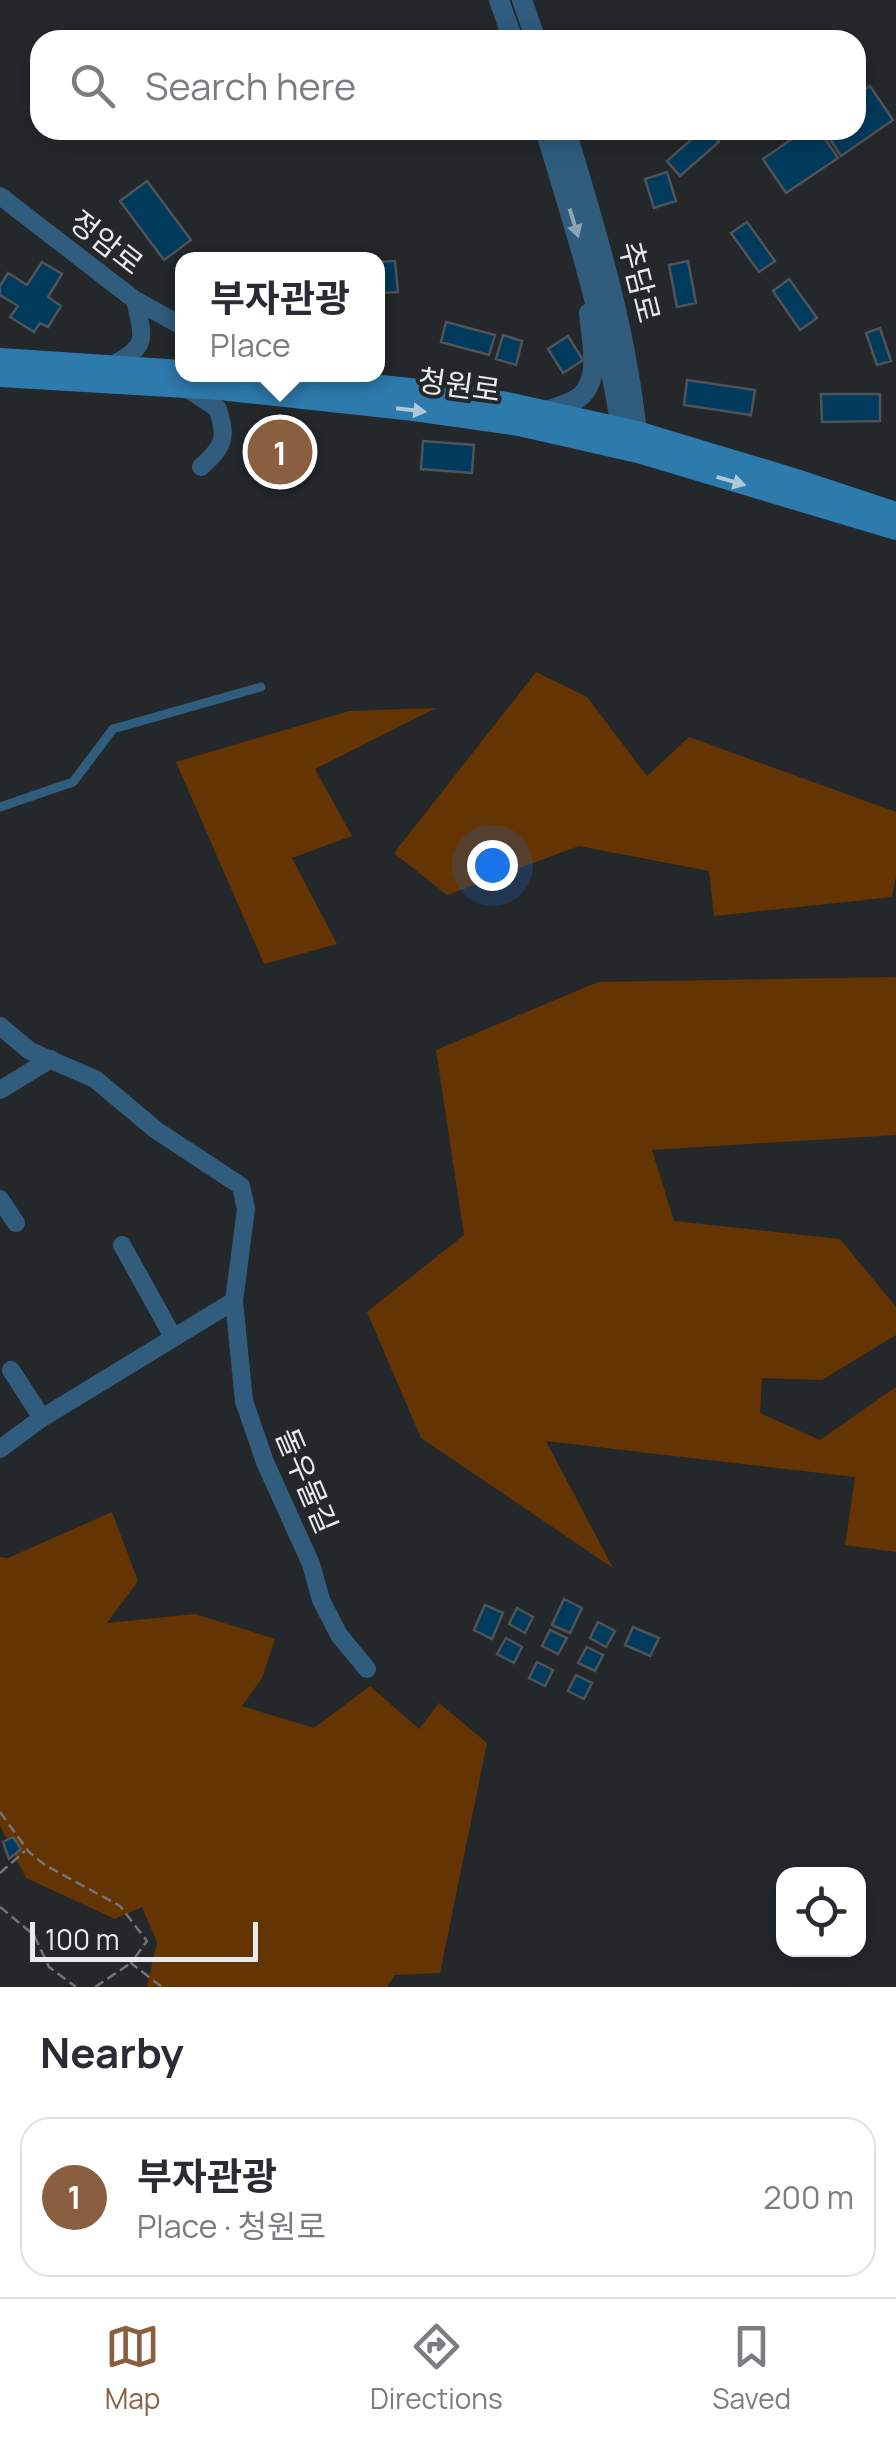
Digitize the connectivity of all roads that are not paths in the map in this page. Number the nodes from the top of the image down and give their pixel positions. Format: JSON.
{"nodes":[{"id":1,"x":499,"y":0,"type":"edge"},
{"id":2,"x":522,"y":0,"type":"edge"},
{"id":3,"x":510,"y":30,"type":"edge"},
{"id":4,"x":532,"y":30,"type":"edge"},
{"id":5,"x":548,"y":140,"type":"edge"},
{"id":6,"x":569,"y":140,"type":"edge"},
{"id":7,"x":0,"y":196,"type":"edge"},
{"id":8,"x":587,"y":266,"type":"junction"},
{"id":9,"x":135,"y":300,"type":"junction"},
{"id":10,"x":175,"y":322,"type":"edge"},
{"id":11,"x":0,"y":359,"type":"edge"},
{"id":12,"x":627,"y":365,"type":"junction"},
{"id":13,"x":109,"y":367,"type":"junction"},
{"id":14,"x":0,"y":376,"type":"edge"},
{"id":15,"x":175,"y":378,"type":"edge"},
{"id":16,"x":175,"y":379,"type":"edge"},
{"id":17,"x":187,"y":382,"type":"edge"},
{"id":18,"x":202,"y":382,"type":"edge"},
{"id":19,"x":281,"y":382,"type":"edge"},
{"id":20,"x":344,"y":382,"type":"edge"},
{"id":21,"x":301,"y":398,"type":"junction"},
{"id":22,"x":543,"y":412,"type":"junction"},
{"id":23,"x":630,"y":440,"type":"junction"},
{"id":24,"x":690,"y":447,"type":"junction"},
{"id":25,"x":201,"y":467,"type":"dead end"},
{"id":26,"x":896,"y":513,"type":"edge"},
{"id":27,"x":896,"y":529,"type":"edge"},
{"id":28,"x":261,"y":686,"type":"dead end"},
{"id":29,"x":0,"y":808,"type":"edge"},
{"id":30,"x":0,"y":1026,"type":"edge"},
{"id":31,"x":52,"y":1059,"type":"junction"},
{"id":32,"x":0,"y":1090,"type":"edge"},
{"id":33,"x":0,"y":1199,"type":"edge"},
{"id":34,"x":16,"y":1224,"type":"dead end"},
{"id":35,"x":122,"y":1244,"type":"dead end"},
{"id":36,"x":234,"y":1302,"type":"junction"},
{"id":37,"x":173,"y":1337,"type":"junction"},
{"id":38,"x":11,"y":1370,"type":"dead end"},
{"id":39,"x":42,"y":1418,"type":"junction"},
{"id":40,"x":0,"y":1449,"type":"edge"},
{"id":41,"x":367,"y":1668,"type":"dead end"}],
"edges":[{"from":1,"to":3,"type":"street"},
{"from":2,"to":4,"type":"street"},
{"from":5,"to":8,"type":"street","name":"추담로","one_way":true},
{"from":6,"to":12,"type":"street","name":"추담로"},
{"from":7,"to":9,"type":"street","name":"정암로"},
{"from":8,"to":22,"type":"street"},
{"from":8,"to":23,"type":"street","name":"추담로"},
{"from":9,"to":10,"type":"street","name":"정암로"},
{"from":9,"to":13,"type":"street"},
{"from":11,"to":13,"type":"main road","name":"청원로"},
{"from":12,"to":23,"type":"street","name":"추담로"},
{"from":12,"to":24,"type":"street"},
{"from":13,"to":15,"type":"main road","name":"청원로"},
{"from":14,"to":16,"type":"main road","name":"청원로"},
{"from":17,"to":25,"type":"street"},
{"from":18,"to":21,"type":"main road","name":"청원로"},
{"from":19,"to":21,"type":"street"},
{"from":20,"to":22,"type":"main road","name":"청원로"},
{"from":21,"to":23,"type":"main road","name":"청원로","one_way":true},
{"from":22,"to":23,"type":"main road","name":"청원로"},
{"from":23,"to":24,"type":"main road","name":"청원로"},
{"from":23,"to":27,"type":"main road","name":"청원로","one_way":true},
{"from":24,"to":26,"type":"main road","name":"청원로"},
{"from":28,"to":29,"type":"lane"},
{"from":30,"to":31,"type":"street","name":"돌우물길"},
{"from":31,"to":32,"type":"street"},
{"from":31,"to":36,"type":"street","name":"돌우물길"},
{"from":33,"to":34,"type":"street"},
{"from":35,"to":37,"type":"street"},
{"from":36,"to":37,"type":"street"},
{"from":36,"to":41,"type":"street","name":"돌우물길"},
{"from":37,"to":39,"type":"street"},
{"from":38,"to":39,"type":"street"},
{"from":39,"to":40,"type":"street"}]}
